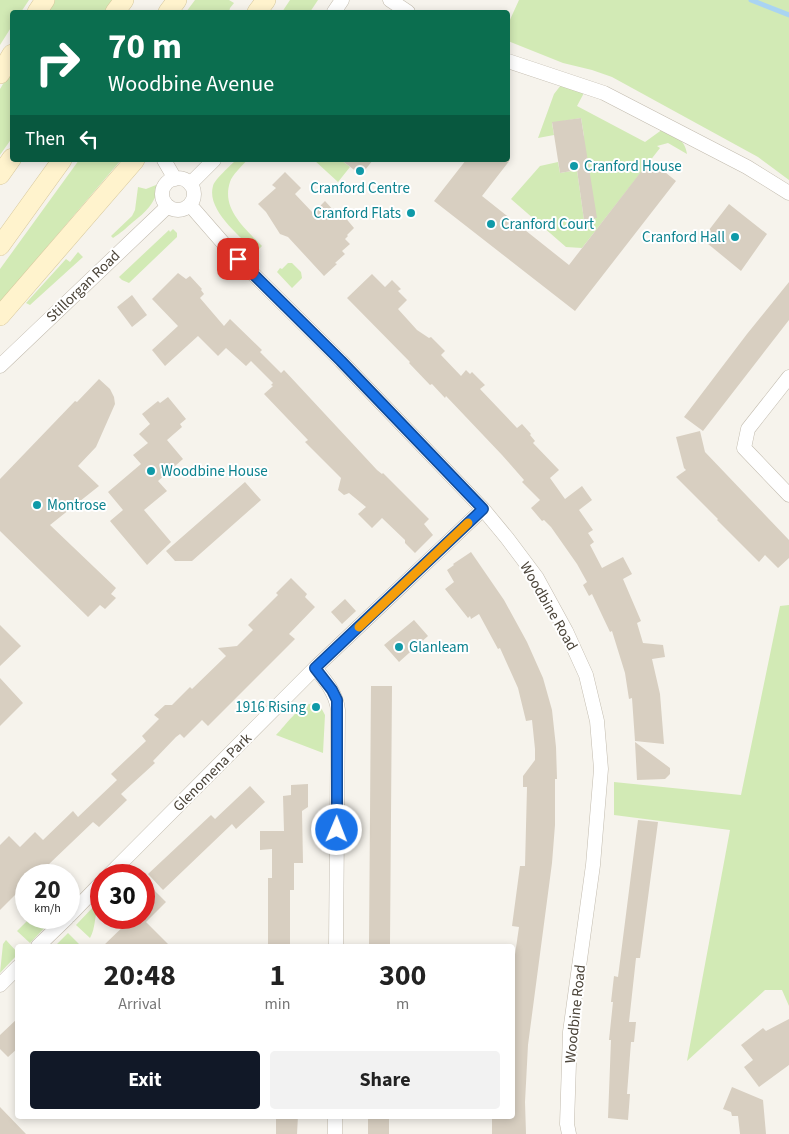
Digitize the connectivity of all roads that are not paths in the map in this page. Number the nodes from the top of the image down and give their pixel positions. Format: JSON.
{"nodes":[{"id":1,"x":390,"y":0,"type":"edge"},
{"id":2,"x":405,"y":10,"type":"edge"},
{"id":3,"x":10,"y":57,"type":"edge"},
{"id":4,"x":510,"y":62,"type":"edge"},
{"id":5,"x":0,"y":74,"type":"edge"},
{"id":6,"x":10,"y":161,"type":"edge"},
{"id":7,"x":61,"y":162,"type":"edge"},
{"id":8,"x":133,"y":162,"type":"edge"},
{"id":9,"x":165,"y":162,"type":"edge"},
{"id":10,"x":212,"y":162,"type":"edge"},
{"id":11,"x":0,"y":175,"type":"edge"},
{"id":12,"x":175,"y":179,"type":"junction"},
{"id":13,"x":190,"y":184,"type":"junction"},
{"id":14,"x":789,"y":193,"type":"edge"},
{"id":15,"x":190,"y":205,"type":"junction"},
{"id":16,"x":168,"y":206,"type":"junction"},
{"id":17,"x":0,"y":246,"type":"edge"},
{"id":18,"x":0,"y":316,"type":"edge"},
{"id":19,"x":0,"y":366,"type":"edge"},
{"id":20,"x":789,"y":378,"type":"edge"},
{"id":21,"x":789,"y":495,"type":"edge"},
{"id":22,"x":483,"y":509,"type":"junction"},
{"id":23,"x":315,"y":668,"type":"junction"},
{"id":24,"x":120,"y":864,"type":"edge"},
{"id":25,"x":90,"y":894,"type":"edge"},
{"id":26,"x":80,"y":905,"type":"edge"},
{"id":27,"x":56,"y":929,"type":"edge"},
{"id":28,"x":40,"y":944,"type":"edge"},
{"id":29,"x":336,"y":944,"type":"edge"},
{"id":30,"x":15,"y":970,"type":"edge"},
{"id":31,"x":0,"y":985,"type":"edge"},
{"id":32,"x":335,"y":1119,"type":"edge"},
{"id":33,"x":335,"y":1134,"type":"edge"},
{"id":34,"x":569,"y":1134,"type":"edge"}],
"edges":[{"from":1,"to":2,"type":"street"},
{"from":3,"to":5,"type":"main road"},
{"from":4,"to":14,"type":"street"},
{"from":6,"to":11,"type":"main road"},
{"from":7,"to":17,"type":"main road"},
{"from":8,"to":18,"type":"main road"},
{"from":9,"to":12,"type":"street"},
{"from":10,"to":13,"type":"street"},
{"from":12,"to":13,"type":"street"},
{"from":12,"to":16,"type":"street"},
{"from":13,"to":15,"type":"street"},
{"from":15,"to":16,"type":"street"},
{"from":15,"to":22,"type":"street","name":"Woodbine Road"},
{"from":16,"to":19,"type":"street","name":"Stillorgan Road"},
{"from":20,"to":21,"type":"street"},
{"from":22,"to":23,"type":"street","name":"Glenomena Park"},
{"from":22,"to":34,"type":"street","name":"Woodbine Road"},
{"from":23,"to":24,"type":"street","name":"Glenomena Park"},
{"from":23,"to":29,"type":"street"},
{"from":25,"to":26,"type":"street"},
{"from":27,"to":28,"type":"street"},
{"from":30,"to":31,"type":"street"},
{"from":32,"to":33,"type":"street"}]}
